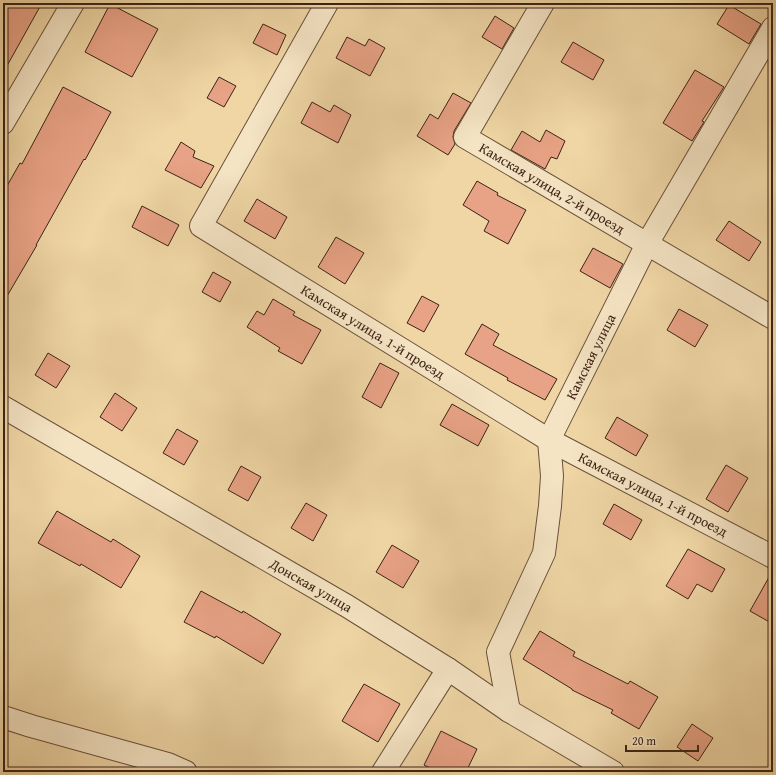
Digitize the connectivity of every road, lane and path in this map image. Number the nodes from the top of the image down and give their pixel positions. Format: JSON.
{"nodes":[{"id":1,"x":73,"y":3,"type":"edge"},
{"id":2,"x":327,"y":3,"type":"edge"},
{"id":3,"x":543,"y":3,"type":"edge"},
{"id":4,"x":773,"y":28,"type":"edge"},
{"id":5,"x":3,"y":123,"type":"edge"},
{"id":6,"x":647,"y":244,"type":"junction"},
{"id":7,"x":773,"y":318,"type":"edge"},
{"id":8,"x":3,"y":407,"type":"edge"},
{"id":9,"x":549,"y":440,"type":"junction"},
{"id":10,"x":773,"y":557,"type":"edge"},
{"id":11,"x":448,"y":669,"type":"junction"},
{"id":12,"x":509,"y":711,"type":"junction"},
{"id":13,"x":3,"y":717,"type":"edge"},
{"id":14,"x":186,"y":772,"type":"edge"},
{"id":15,"x":383,"y":772,"type":"edge"},
{"id":16,"x":613,"y":772,"type":"edge"}],
"edges":[{"from":1,"to":5,"type":"street"},
{"from":2,"to":9,"type":"street","name":"Камская улица, 1-й проезд"},
{"from":3,"to":6,"type":"street","name":"Камская улица, 2-й проезд"},
{"from":4,"to":6,"type":"street","name":"Камская улица"},
{"from":6,"to":7,"type":"street","name":"Камская улица, 2-й проезд"},
{"from":6,"to":9,"type":"street","name":"Камская улица"},
{"from":8,"to":11,"type":"street","name":"Донская улица"},
{"from":9,"to":10,"type":"street","name":"Камская улица, 1-й проезд"},
{"from":9,"to":12,"type":"street"},
{"from":11,"to":12,"type":"street","name":"Донская улица"},
{"from":11,"to":15,"type":"street"},
{"from":12,"to":16,"type":"street","name":"Донская улица"},
{"from":13,"to":14,"type":"street"}]}
